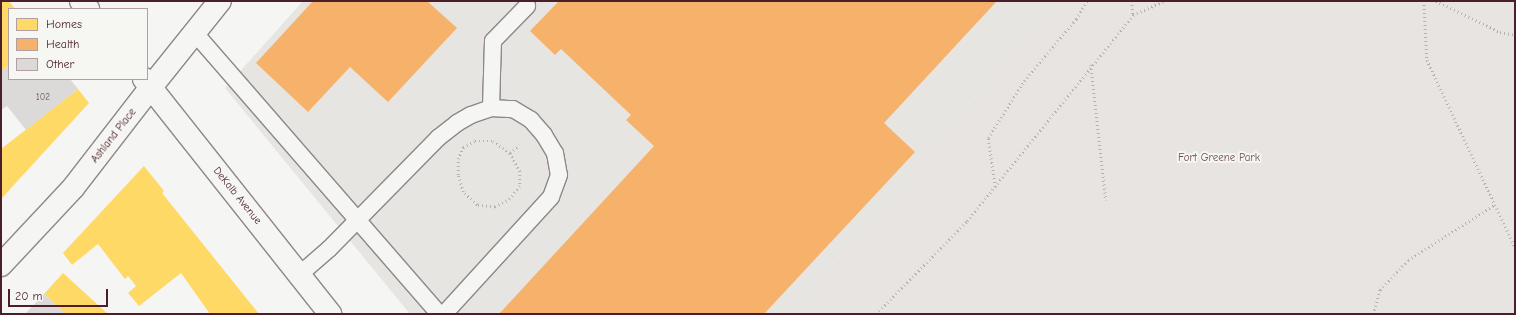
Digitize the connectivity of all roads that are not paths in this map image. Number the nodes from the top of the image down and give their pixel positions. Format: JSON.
{"nodes":[{"id":1,"x":220,"y":1,"type":"edge"},
{"id":2,"x":527,"y":6,"type":"dead end"},
{"id":3,"x":194,"y":32,"type":"junction"},
{"id":4,"x":147,"y":83,"type":"edge"},
{"id":5,"x":491,"y":108,"type":"junction"},
{"id":6,"x":357,"y":220,"type":"junction"},
{"id":7,"x":1,"y":265,"type":"edge"},
{"id":8,"x":299,"y":275,"type":"junction"},
{"id":9,"x":330,"y":314,"type":"edge"},
{"id":10,"x":439,"y":314,"type":"edge"},
{"id":11,"x":444,"y":314,"type":"edge"}],
"edges":[{"from":1,"to":3,"type":"street","name":"Ashland Place"},
{"from":2,"to":5,"type":"lane"},
{"from":3,"to":4,"type":"street","name":"Ashland Place"},
{"from":3,"to":6,"type":"lane"},
{"from":4,"to":7,"type":"street","name":"Ashland Place"},
{"from":4,"to":8,"type":"street","name":"DeKalb Avenue"},
{"from":5,"to":6,"type":"lane"},
{"from":5,"to":11,"type":"lane"},
{"from":6,"to":8,"type":"lane"},
{"from":6,"to":10,"type":"lane"},
{"from":8,"to":9,"type":"street","name":"DeKalb Avenue"}]}
